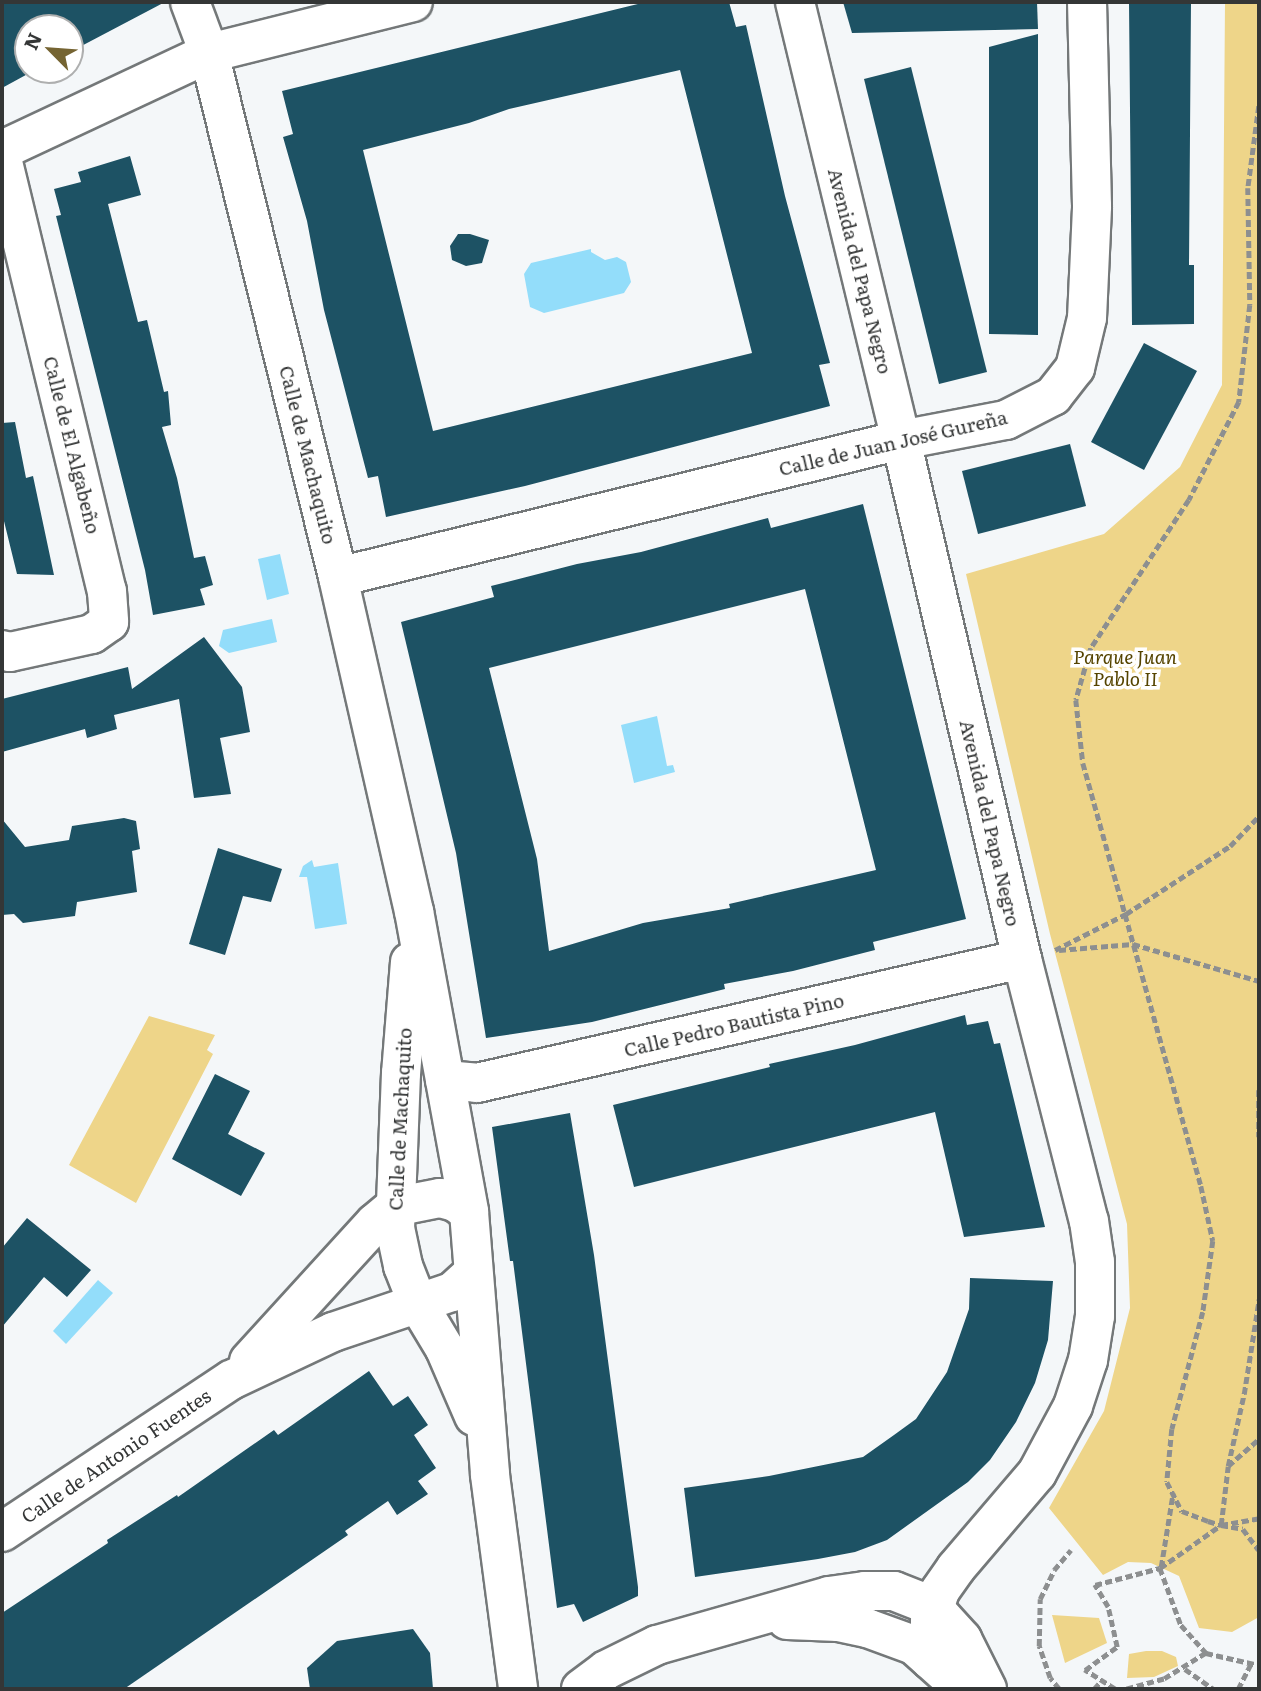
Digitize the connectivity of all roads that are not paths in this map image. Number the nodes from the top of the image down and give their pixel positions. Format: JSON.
{"nodes":[{"id":1,"x":190,"y":2,"type":"edge"},
{"id":2,"x":413,"y":2,"type":"edge"},
{"id":3,"x":794,"y":2,"type":"edge"},
{"id":4,"x":1087,"y":2,"type":"edge"},
{"id":5,"x":209,"y":53,"type":"junction"},
{"id":6,"x":2,"y":149,"type":"edge"},
{"id":7,"x":2,"y":158,"type":"edge"},
{"id":8,"x":901,"y":440,"type":"junction"},
{"id":9,"x":338,"y":577,"type":"junction"},
{"id":10,"x":2,"y":650,"type":"edge"},
{"id":11,"x":414,"y":911,"type":"junction"},
{"id":12,"x":1022,"y":959,"type":"junction"},
{"id":13,"x":445,"y":1080,"type":"junction"},
{"id":14,"x":394,"y":1207,"type":"junction"},
{"id":15,"x":469,"y":1212,"type":"junction"},
{"id":16,"x":472,"y":1274,"type":"junction"},
{"id":17,"x":418,"y":1304,"type":"junction"},
{"id":18,"x":231,"y":1380,"type":"junction"},
{"id":19,"x":490,"y":1475,"type":"junction"},
{"id":20,"x":2,"y":1532,"type":"edge"},
{"id":21,"x":932,"y":1606,"type":"junction"},
{"id":22,"x":725,"y":1625,"type":"junction"},
{"id":23,"x":931,"y":1660,"type":"junction"},
{"id":24,"x":518,"y":1689,"type":"edge"},
{"id":25,"x":581,"y":1689,"type":"edge"},
{"id":26,"x":963,"y":1689,"type":"edge"},
{"id":27,"x":987,"y":1689,"type":"edge"}],
"edges":[{"from":1,"to":5,"type":"street","name":"Calle de Machaquito"},
{"from":2,"to":5,"type":"street"},
{"from":3,"to":8,"type":"street","name":"Avenida del Papa Negro"},
{"from":4,"to":8,"type":"street","name":"Calle de Juan José Gureña"},
{"from":5,"to":6,"type":"street"},
{"from":5,"to":9,"type":"street","name":"Calle de Machaquito"},
{"from":7,"to":10,"type":"street","name":"Calle de El Algabeño"},
{"from":8,"to":9,"type":"street","name":"Calle de Juan José Gureña"},
{"from":8,"to":12,"type":"street","name":"Avenida del Papa Negro"},
{"from":9,"to":11,"type":"street","name":"Calle de Machaquito"},
{"from":11,"to":13,"type":"street","name":"Calle de Machaquito"},
{"from":11,"to":14,"type":"street","name":"Calle de Machaquito"},
{"from":12,"to":13,"type":"street","name":"Calle Pedro Bautista Pino"},
{"from":12,"to":21,"type":"street","name":"Avenida del Papa Negro"},
{"from":13,"to":15,"type":"street","name":"Calle de Machaquito"},
{"from":14,"to":15,"type":"street"},
{"from":14,"to":17,"type":"street","name":"Calle de Machaquito"},
{"from":14,"to":18,"type":"street","name":"Calle de Antonio Fuentes"},
{"from":15,"to":16,"type":"street","name":"Calle de Machaquito"},
{"from":16,"to":17,"type":"street","name":"Calle de Antonio Fuentes"},
{"from":16,"to":19,"type":"street","name":"Calle de Machaquito"},
{"from":17,"to":18,"type":"street","name":"Calle de Antonio Fuentes"},
{"from":17,"to":19,"type":"street","name":"Calle de Machaquito"},
{"from":18,"to":20,"type":"street","name":"Calle de Antonio Fuentes"},
{"from":19,"to":24,"type":"street","name":"Calle de Machaquito"},
{"from":21,"to":22,"type":"street"},
{"from":21,"to":23,"type":"street","name":"Avenida del Papa Negro"},
{"from":21,"to":27,"type":"street"},
{"from":22,"to":23,"type":"street"},
{"from":22,"to":25,"type":"street"},
{"from":23,"to":26,"type":"street"}]}
